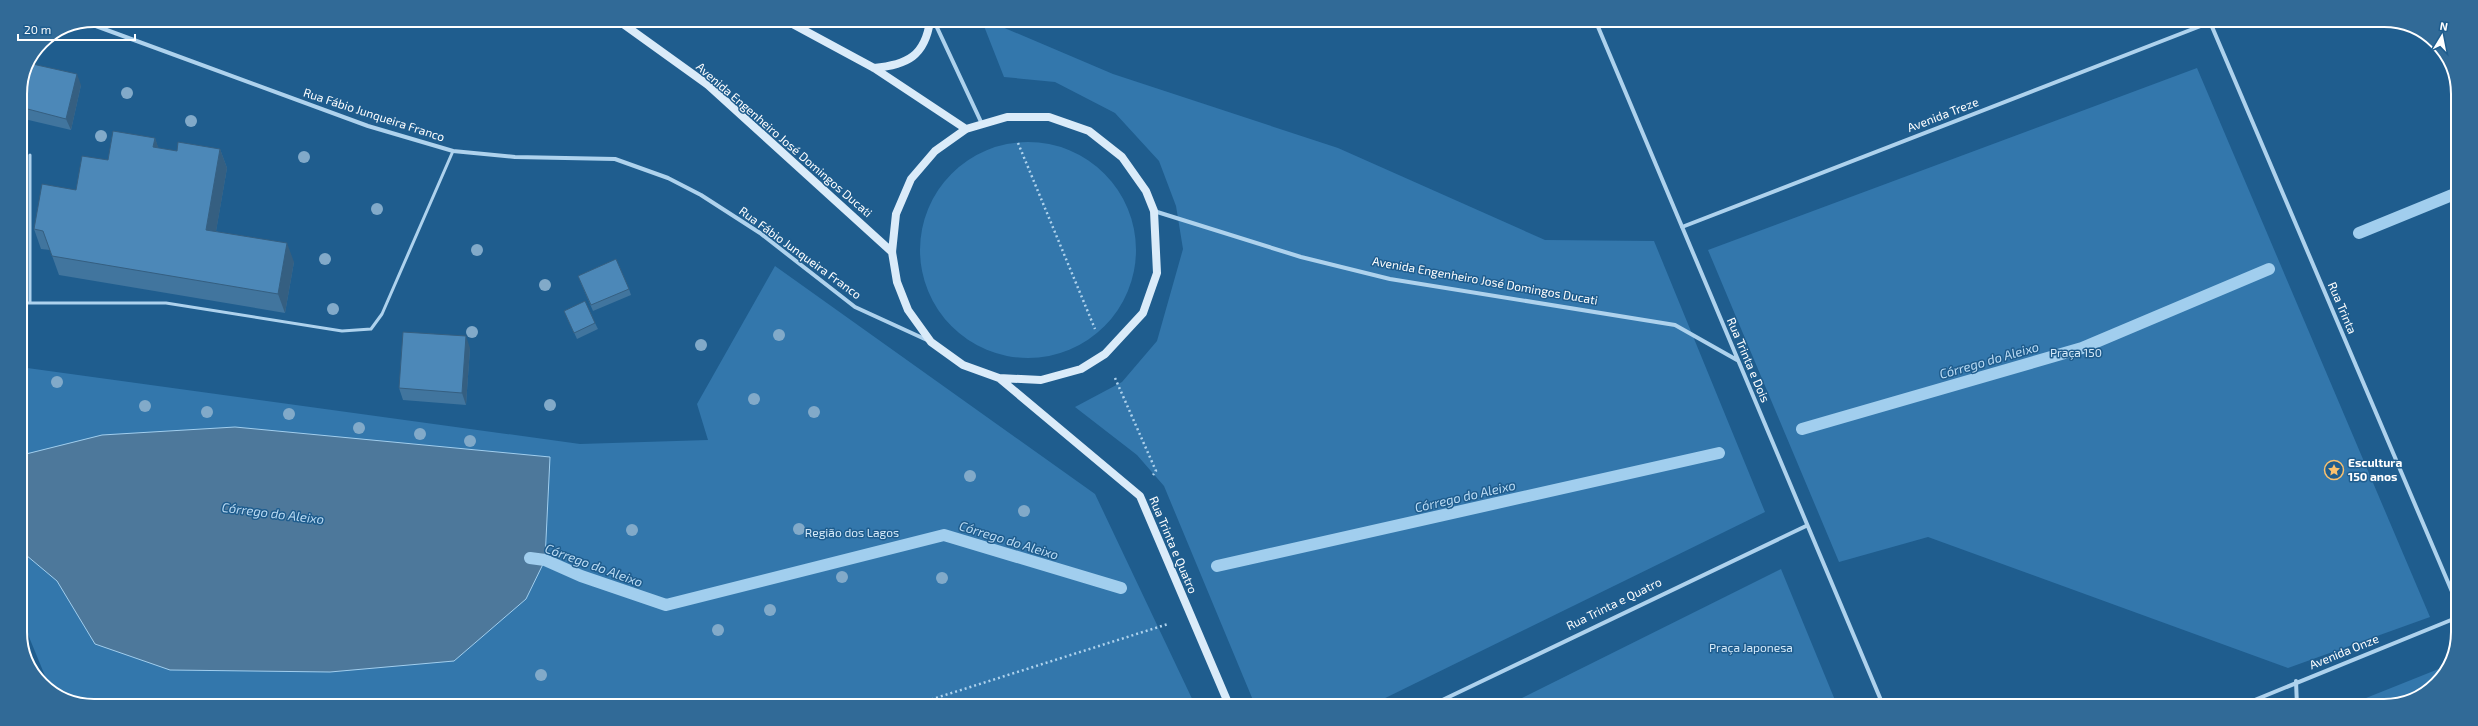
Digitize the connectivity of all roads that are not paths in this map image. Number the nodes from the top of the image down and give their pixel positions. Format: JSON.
{"nodes":[{"id":1,"x":99,"y":27,"type":"edge"},
{"id":2,"x":627,"y":27,"type":"edge"},
{"id":3,"x":798,"y":27,"type":"edge"},
{"id":4,"x":929,"y":27,"type":"edge"},
{"id":5,"x":937,"y":27,"type":"edge"},
{"id":6,"x":1598,"y":27,"type":"edge"},
{"id":7,"x":2197,"y":27,"type":"edge"},
{"id":8,"x":2212,"y":27,"type":"edge"},
{"id":9,"x":874,"y":68,"type":"junction"},
{"id":10,"x":982,"y":124,"type":"junction"},
{"id":11,"x":966,"y":129,"type":"junction"},
{"id":12,"x":453,"y":151,"type":"junction"},
{"id":13,"x":30,"y":155,"type":"dead end"},
{"id":14,"x":1154,"y":211,"type":"junction"},
{"id":15,"x":1682,"y":227,"type":"junction"},
{"id":16,"x":892,"y":252,"type":"junction"},
{"id":17,"x":27,"y":302,"type":"edge"},
{"id":18,"x":30,"y":302,"type":"junction"},
{"id":19,"x":931,"y":342,"type":"junction"},
{"id":20,"x":1737,"y":360,"type":"junction"},
{"id":21,"x":999,"y":378,"type":"junction"},
{"id":22,"x":1806,"y":526,"type":"junction"},
{"id":23,"x":2451,"y":589,"type":"edge"},
{"id":24,"x":2451,"y":620,"type":"edge"},
{"id":25,"x":2296,"y":681,"type":"junction"},
{"id":26,"x":1226,"y":699,"type":"edge"},
{"id":27,"x":1445,"y":699,"type":"edge"},
{"id":28,"x":1880,"y":699,"type":"edge"},
{"id":29,"x":2256,"y":699,"type":"edge"},
{"id":30,"x":2297,"y":699,"type":"edge"}],
"edges":[{"from":1,"to":12,"type":"street","name":"Rua Fábio Junqueira Franco"},
{"from":2,"to":16,"type":"main road","name":"Avenida Engenheiro José Domingos Ducati"},
{"from":3,"to":9,"type":"main road"},
{"from":4,"to":9,"type":"main road"},
{"from":5,"to":10,"type":"street"},
{"from":6,"to":15,"type":"street","name":"Rua Trinta e Dois"},
{"from":7,"to":15,"type":"street","name":"Avenida Treze"},
{"from":8,"to":23,"type":"street","name":"Rua Trinta"},
{"from":9,"to":11,"type":"main road"},
{"from":10,"to":11,"type":"main road"},
{"from":10,"to":14,"type":"main road"},
{"from":11,"to":16,"type":"main road"},
{"from":12,"to":18,"type":"lane"},
{"from":12,"to":19,"type":"street","name":"Rua Fábio Junqueira Franco"},
{"from":13,"to":18,"type":"lane"},
{"from":14,"to":20,"type":"street","name":"Avenida Engenheiro José Domingos Ducati"},
{"from":14,"to":21,"type":"main road"},
{"from":15,"to":20,"type":"street","name":"Rua Trinta e Dois"},
{"from":16,"to":19,"type":"main road"},
{"from":17,"to":18,"type":"lane"},
{"from":19,"to":21,"type":"main road"},
{"from":20,"to":22,"type":"street","name":"Rua Trinta e Dois"},
{"from":21,"to":26,"type":"main road","name":"Rua Trinta e Quatro"},
{"from":22,"to":27,"type":"street","name":"Rua Trinta e Quatro"},
{"from":22,"to":28,"type":"street","name":"Rua Trinta e Dois"},
{"from":24,"to":25,"type":"street","name":"Avenida Onze"},
{"from":25,"to":29,"type":"street","name":"Avenida Onze"},
{"from":25,"to":30,"type":"street"}]}
